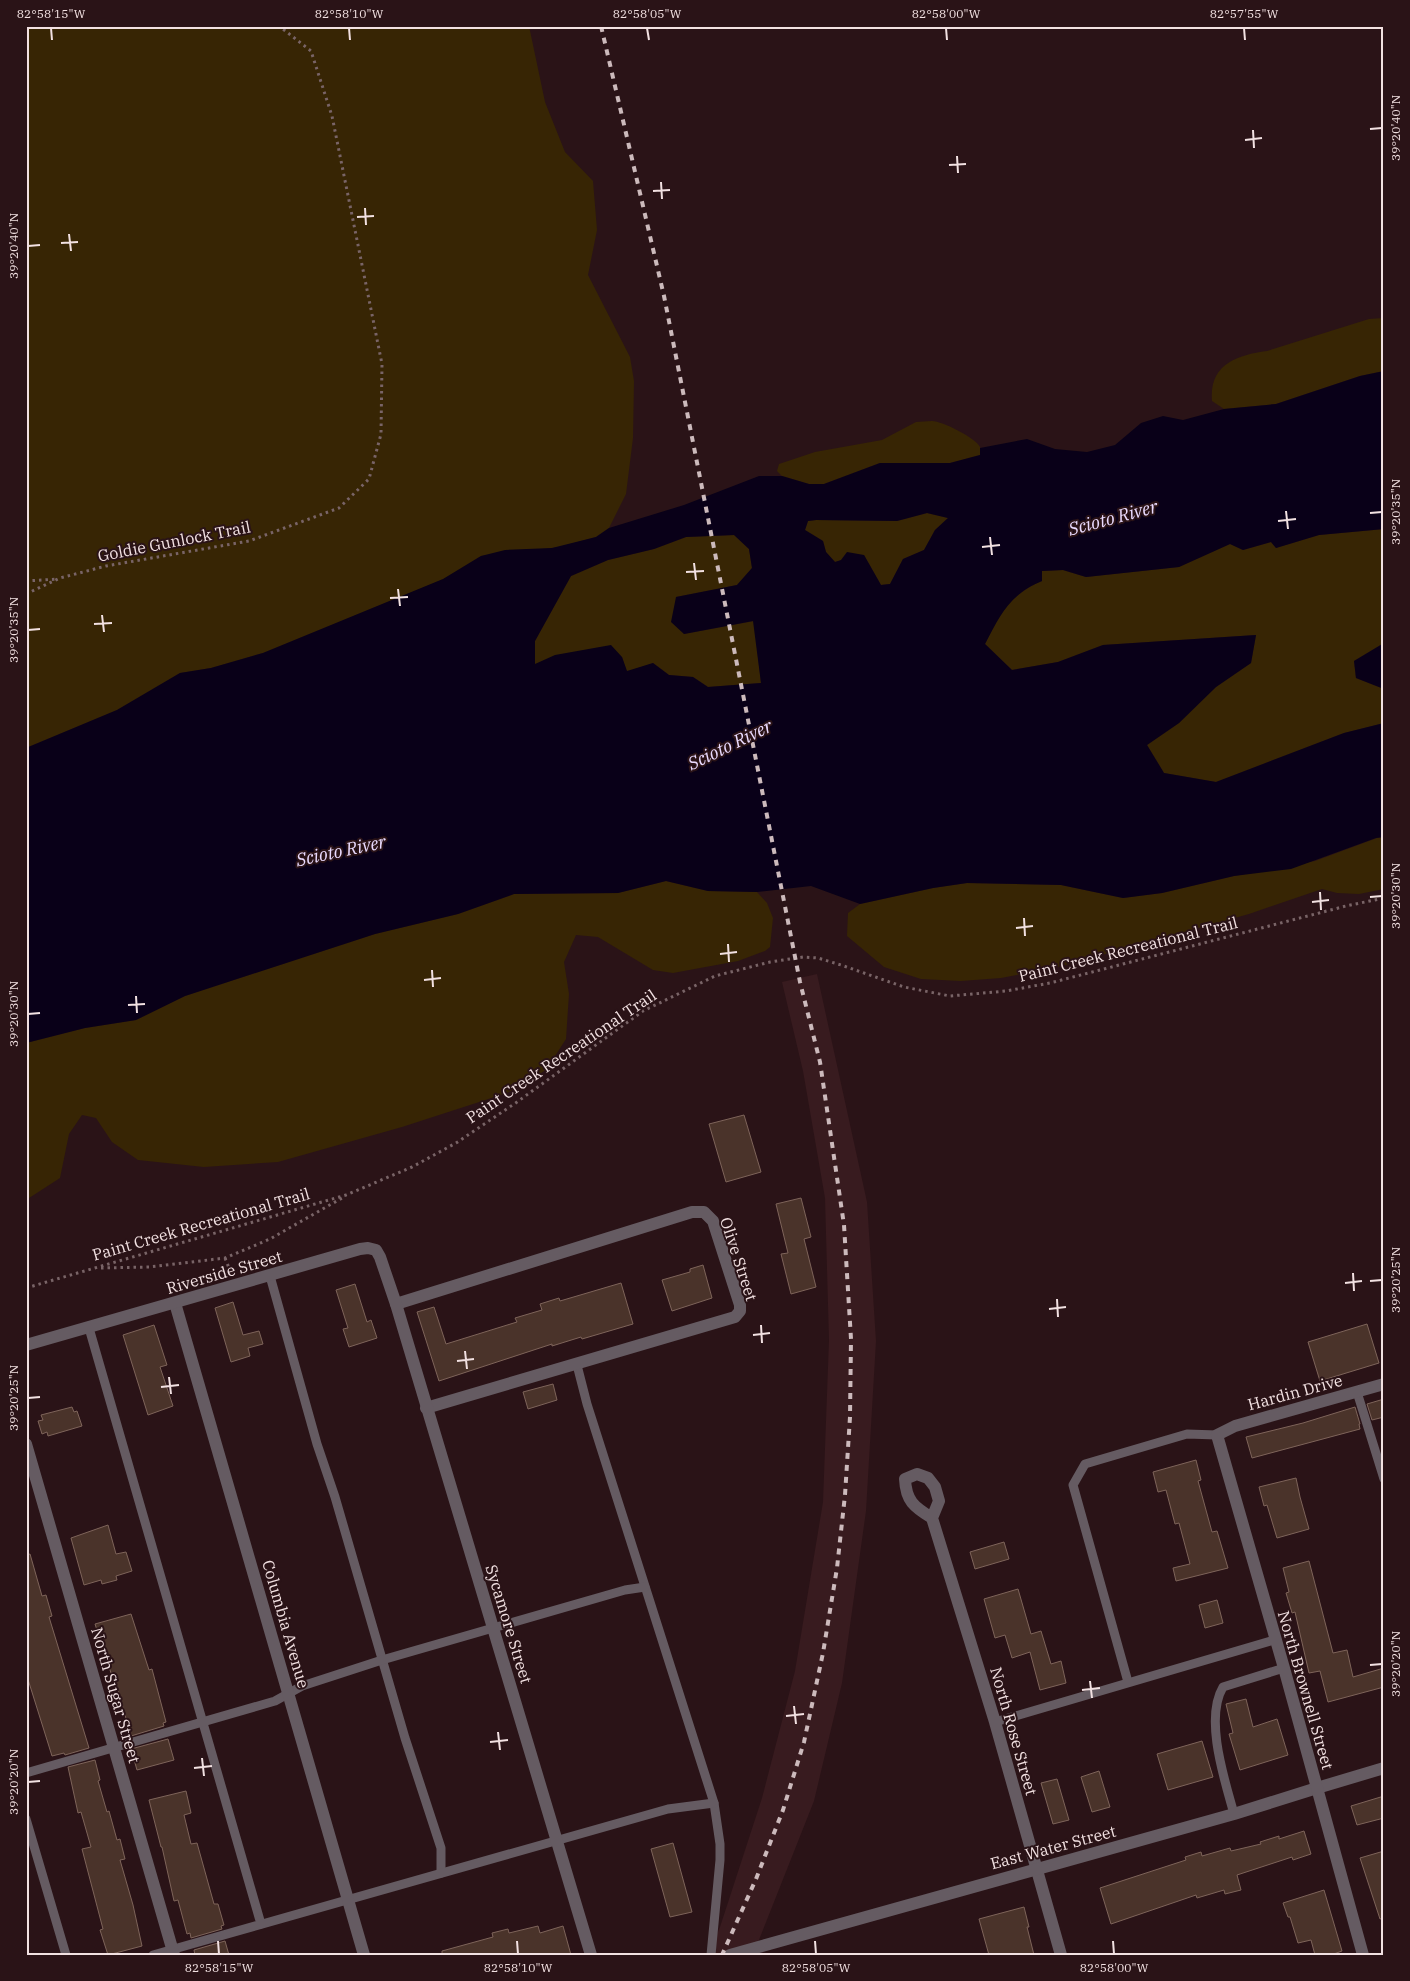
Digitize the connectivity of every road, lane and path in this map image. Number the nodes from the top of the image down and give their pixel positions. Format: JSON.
{"nodes":[{"id":1,"x":279,"y":26,"type":"edge"},
{"id":2,"x":60,"y":578,"type":"junction"},
{"id":3,"x":26,"y":581,"type":"edge"},
{"id":4,"x":26,"y":594,"type":"edge"},
{"id":5,"x":1384,"y":898,"type":"edge"},
{"id":6,"x":346,"y":1195,"type":"junction"},
{"id":7,"x":95,"y":1268,"type":"junction"},
{"id":8,"x":270,"y":1276,"type":"junction"},
{"id":9,"x":26,"y":1288,"type":"edge"},
{"id":10,"x":175,"y":1303,"type":"junction"},
{"id":11,"x":396,"y":1304,"type":"junction"},
{"id":12,"x":89,"y":1328,"type":"junction"},
{"id":13,"x":26,"y":1345,"type":"edge"},
{"id":14,"x":577,"y":1365,"type":"junction"},
{"id":15,"x":1384,"y":1384,"type":"edge"},
{"id":16,"x":1357,"y":1392,"type":"junction"},
{"id":17,"x":426,"y":1408,"type":"junction"},
{"id":18,"x":1217,"y":1435,"type":"junction"},
{"id":19,"x":26,"y":1444,"type":"edge"},
{"id":20,"x":1384,"y":1479,"type":"edge"},
{"id":21,"x":932,"y":1518,"type":"dead end"},
{"id":22,"x":645,"y":1587,"type":"junction"},
{"id":23,"x":494,"y":1627,"type":"junction"},
{"id":24,"x":1274,"y":1640,"type":"junction"},
{"id":25,"x":382,"y":1660,"type":"junction"},
{"id":26,"x":1284,"y":1668,"type":"junction"},
{"id":27,"x":1128,"y":1682,"type":"junction"},
{"id":28,"x":289,"y":1694,"type":"junction"},
{"id":29,"x":995,"y":1722,"type":"junction"},
{"id":30,"x":203,"y":1723,"type":"junction"},
{"id":31,"x":114,"y":1747,"type":"junction"},
{"id":32,"x":1384,"y":1768,"type":"edge"},
{"id":33,"x":26,"y":1773,"type":"edge"},
{"id":34,"x":1317,"y":1788,"type":"junction"},
{"id":35,"x":714,"y":1803,"type":"junction"},
{"id":36,"x":1234,"y":1814,"type":"junction"},
{"id":37,"x":26,"y":1819,"type":"edge"},
{"id":38,"x":556,"y":1839,"type":"junction"},
{"id":39,"x":1037,"y":1868,"type":"junction"},
{"id":40,"x":441,"y":1873,"type":"junction"},
{"id":41,"x":348,"y":1900,"type":"junction"},
{"id":42,"x":261,"y":1924,"type":"junction"},
{"id":43,"x":173,"y":1952,"type":"edge"},
{"id":44,"x":751,"y":1952,"type":"edge"},
{"id":45,"x":66,"y":1955,"type":"edge"},
{"id":46,"x":153,"y":1955,"type":"edge"},
{"id":47,"x":364,"y":1955,"type":"edge"},
{"id":48,"x":591,"y":1955,"type":"edge"},
{"id":49,"x":711,"y":1955,"type":"edge"},
{"id":50,"x":730,"y":1955,"type":"edge"},
{"id":51,"x":1061,"y":1955,"type":"edge"},
{"id":52,"x":1363,"y":1955,"type":"edge"}],
"edges":[{"from":1,"to":2,"type":"path","name":"Goldie Gunlock Trail"},
{"from":2,"to":3,"type":"path","name":"Goldie Gunlock Trail"},
{"from":2,"to":4,"type":"path","name":"Goldie Gunlock Trail"},
{"from":5,"to":6,"type":"path","name":"Paint Creek Recreational Trail"},
{"from":6,"to":7,"type":"path","name":"Paint Creek Recreational Trail"},
{"from":6,"to":7,"type":"path"},
{"from":7,"to":9,"type":"path","name":"Paint Creek Recreational Trail"},
{"from":8,"to":10,"type":"street","name":"Riverside Street"},
{"from":8,"to":11,"type":"street","name":"Riverside Street"},
{"from":8,"to":25,"type":"lane"},
{"from":10,"to":12,"type":"street","name":"Riverside Street"},
{"from":10,"to":28,"type":"street","name":"Columbia Avenue"},
{"from":11,"to":14,"type":"street","name":"Olive Street"},
{"from":11,"to":17,"type":"street","name":"Sycamore Street"},
{"from":12,"to":13,"type":"street","name":"Riverside Street"},
{"from":12,"to":30,"type":"lane"},
{"from":14,"to":17,"type":"street","name":"Olive Street"},
{"from":14,"to":22,"type":"lane"},
{"from":15,"to":16,"type":"street","name":"Hardin Drive"},
{"from":16,"to":18,"type":"street","name":"Hardin Drive"},
{"from":16,"to":20,"type":"lane"},
{"from":17,"to":23,"type":"street","name":"Sycamore Street"},
{"from":18,"to":24,"type":"street","name":"North Brownell Street"},
{"from":18,"to":27,"type":"lane"},
{"from":19,"to":31,"type":"street","name":"North Sugar Street"},
{"from":21,"to":29,"type":"street","name":"North Rose Street"},
{"from":22,"to":23,"type":"lane"},
{"from":22,"to":35,"type":"lane"},
{"from":23,"to":25,"type":"lane"},
{"from":23,"to":38,"type":"street","name":"Sycamore Street"},
{"from":24,"to":26,"type":"street","name":"North Brownell Street"},
{"from":24,"to":27,"type":"lane"},
{"from":25,"to":28,"type":"lane"},
{"from":25,"to":40,"type":"lane"},
{"from":26,"to":34,"type":"street","name":"North Brownell Street"},
{"from":26,"to":36,"type":"lane"},
{"from":27,"to":29,"type":"lane"},
{"from":28,"to":30,"type":"lane"},
{"from":28,"to":41,"type":"street","name":"Columbia Avenue"},
{"from":29,"to":39,"type":"street","name":"North Rose Street"},
{"from":30,"to":31,"type":"lane"},
{"from":30,"to":42,"type":"lane"},
{"from":31,"to":33,"type":"lane"},
{"from":31,"to":43,"type":"street","name":"North Sugar Street"},
{"from":32,"to":34,"type":"street","name":"East Water Street"},
{"from":34,"to":36,"type":"street","name":"East Water Street"},
{"from":34,"to":52,"type":"street","name":"North Brownell Street"},
{"from":35,"to":38,"type":"lane"},
{"from":35,"to":49,"type":"lane"},
{"from":36,"to":39,"type":"street","name":"East Water Street"},
{"from":37,"to":45,"type":"lane"},
{"from":38,"to":40,"type":"lane"},
{"from":38,"to":48,"type":"street","name":"Sycamore Street"},
{"from":39,"to":44,"type":"street","name":"East Water Street"},
{"from":39,"to":51,"type":"street","name":"North Rose Street"},
{"from":40,"to":41,"type":"lane"},
{"from":41,"to":42,"type":"lane"},
{"from":41,"to":47,"type":"street","name":"Columbia Avenue"},
{"from":42,"to":43,"type":"lane"},
{"from":43,"to":46,"type":"lane"},
{"from":44,"to":50,"type":"street","name":"East Water Street"}]}
